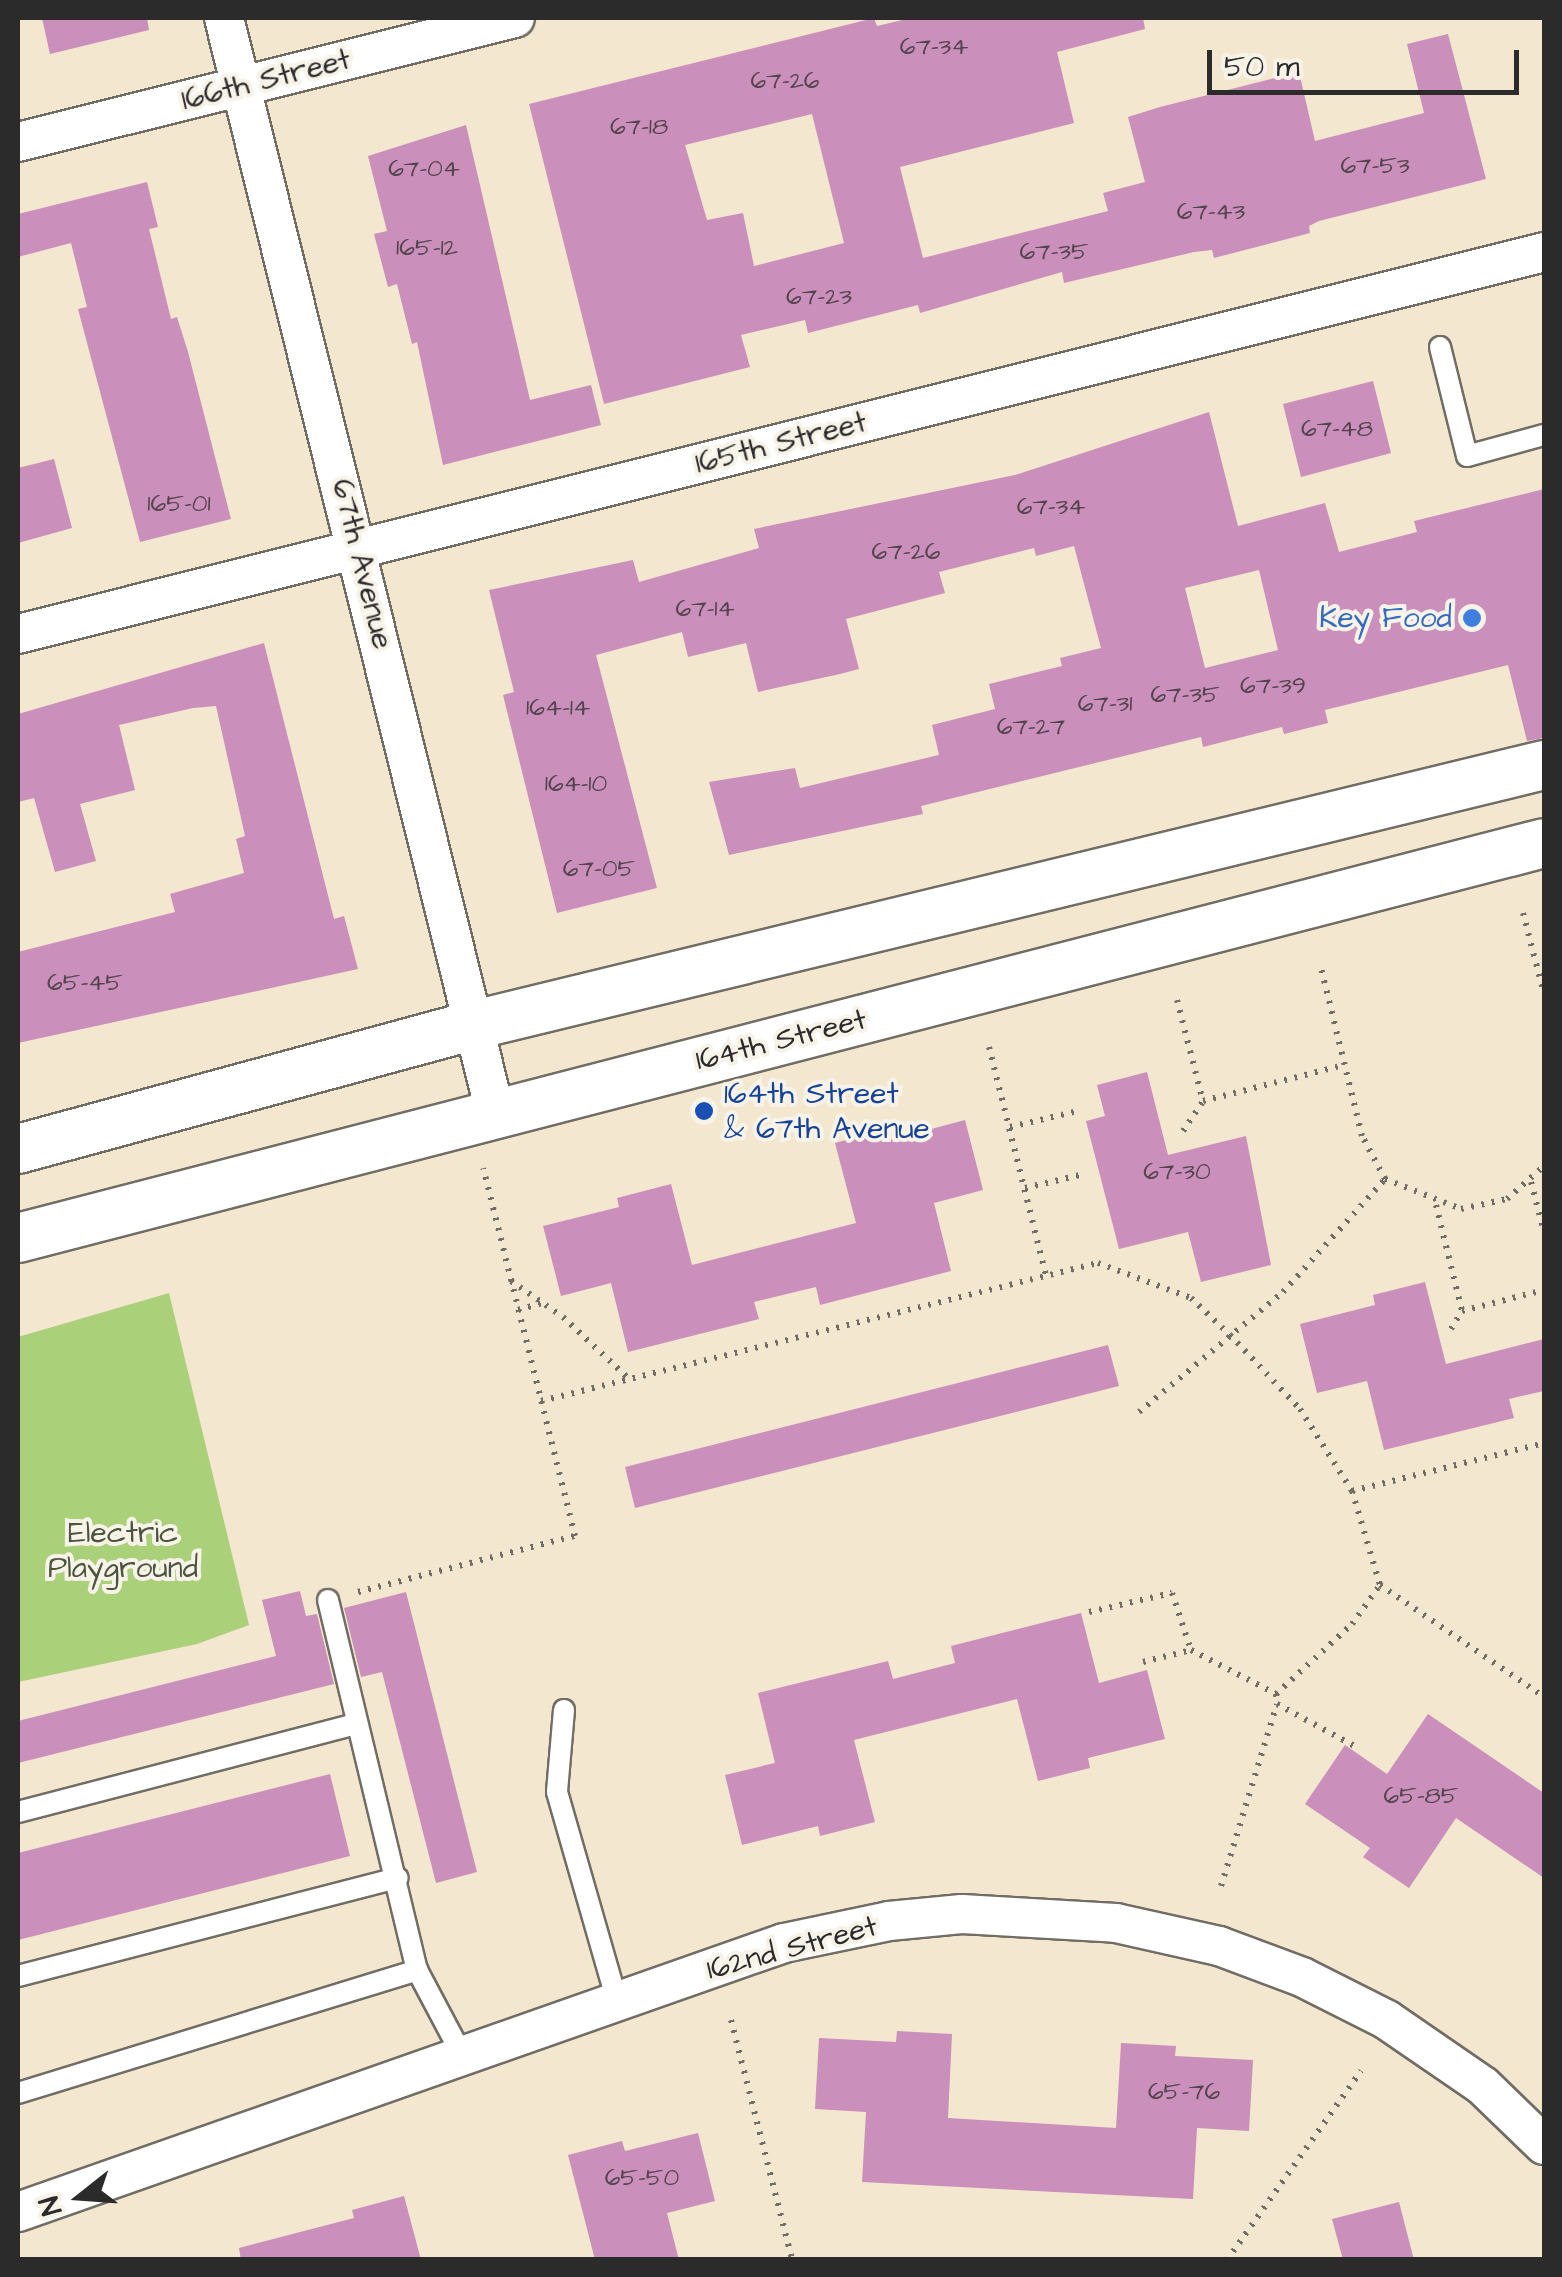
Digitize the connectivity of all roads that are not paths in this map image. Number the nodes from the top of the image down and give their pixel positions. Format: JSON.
{"nodes":[{"id":1,"x":224,"y":18,"type":"edge"},
{"id":2,"x":514,"y":18,"type":"edge"},
{"id":3,"x":242,"y":86,"type":"junction"},
{"id":4,"x":18,"y":142,"type":"edge"},
{"id":5,"x":1544,"y":252,"type":"edge"},
{"id":6,"x":1440,"y":347,"type":"dead end"},
{"id":7,"x":1544,"y":436,"type":"edge"},
{"id":8,"x":358,"y":550,"type":"junction"},
{"id":9,"x":18,"y":634,"type":"edge"},
{"id":10,"x":1544,"y":765,"type":"edge"},
{"id":11,"x":1544,"y":843,"type":"edge"},
{"id":12,"x":474,"y":1025,"type":"junction"},
{"id":13,"x":495,"y":1112,"type":"junction"},
{"id":14,"x":18,"y":1149,"type":"edge"},
{"id":15,"x":18,"y":1238,"type":"edge"},
{"id":16,"x":328,"y":1600,"type":"road end"},
{"id":17,"x":564,"y":1710,"type":"dead end"},
{"id":18,"x":356,"y":1724,"type":"junction"},
{"id":19,"x":18,"y":1812,"type":"edge"},
{"id":20,"x":398,"y":1878,"type":"junction"},
{"id":21,"x":417,"y":1970,"type":"junction"},
{"id":22,"x":18,"y":1976,"type":"edge"},
{"id":23,"x":617,"y":2001,"type":"junction"},
{"id":24,"x":462,"y":2055,"type":"junction"},
{"id":25,"x":18,"y":2093,"type":"edge"},
{"id":26,"x":1544,"y":2144,"type":"edge"},
{"id":27,"x":18,"y":2212,"type":"edge"}],
"edges":[{"from":1,"to":3,"type":"street","name":"67th Avenue"},
{"from":2,"to":3,"type":"street","name":"166th Street"},
{"from":3,"to":4,"type":"street","name":"166th Street"},
{"from":3,"to":8,"type":"street","name":"67th Avenue"},
{"from":5,"to":8,"type":"street","name":"165th Street"},
{"from":6,"to":7,"type":"lane"},
{"from":8,"to":9,"type":"street","name":"165th Street"},
{"from":8,"to":12,"type":"street","name":"67th Avenue"},
{"from":10,"to":12,"type":"street"},
{"from":11,"to":13,"type":"street","name":"164th Street"},
{"from":12,"to":13,"type":"street","name":"67th Avenue"},
{"from":12,"to":14,"type":"street"},
{"from":13,"to":15,"type":"street","name":"164th Street"},
{"from":16,"to":18,"type":"lane"},
{"from":17,"to":23,"type":"lane"},
{"from":18,"to":19,"type":"lane"},
{"from":18,"to":20,"type":"lane"},
{"from":20,"to":21,"type":"lane"},
{"from":20,"to":22,"type":"lane"},
{"from":21,"to":24,"type":"lane"},
{"from":21,"to":25,"type":"lane"},
{"from":23,"to":24,"type":"street","name":"162nd Street"},
{"from":23,"to":26,"type":"street","name":"162nd Street"},
{"from":24,"to":27,"type":"street","name":"162nd Street"}]}
